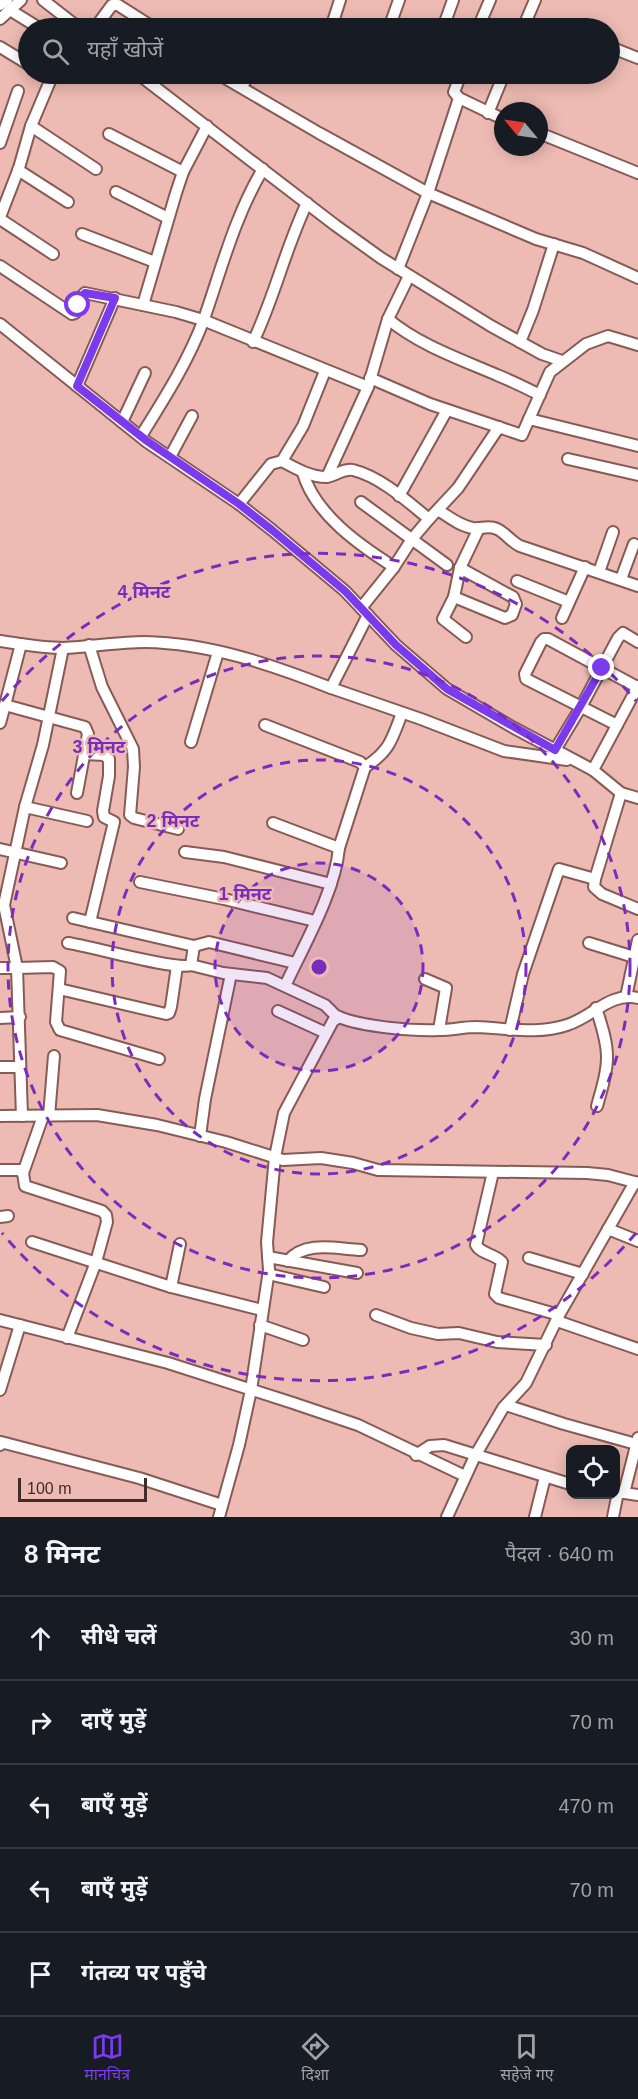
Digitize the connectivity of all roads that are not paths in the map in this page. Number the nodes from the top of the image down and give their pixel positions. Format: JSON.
{"nodes":[{"id":1,"x":21,"y":0,"type":"edge"},
{"id":2,"x":43,"y":0,"type":"edge"},
{"id":3,"x":339,"y":0,"type":"edge"},
{"id":4,"x":399,"y":0,"type":"edge"},
{"id":5,"x":453,"y":0,"type":"edge"},
{"id":6,"x":490,"y":0,"type":"edge"},
{"id":7,"x":535,"y":0,"type":"edge"},
{"id":8,"x":6,"y":5,"type":"edge"},
{"id":9,"x":25,"y":18,"type":"edge"},
{"id":10,"x":64,"y":18,"type":"edge"},
{"id":11,"x":103,"y":18,"type":"edge"},
{"id":12,"x":138,"y":18,"type":"edge"},
{"id":13,"x":333,"y":18,"type":"edge"},
{"id":14,"x":393,"y":18,"type":"edge"},
{"id":15,"x":447,"y":18,"type":"edge"},
{"id":16,"x":482,"y":18,"type":"edge"},
{"id":17,"x":527,"y":18,"type":"edge"},
{"id":18,"x":0,"y":19,"type":"edge"},
{"id":19,"x":0,"y":47,"type":"edge"},
{"id":20,"x":620,"y":51,"type":"edge"},
{"id":21,"x":18,"y":58,"type":"edge"},
{"id":22,"x":638,"y":58,"type":"edge"},
{"id":23,"x":46,"y":84,"type":"edge"},
{"id":24,"x":151,"y":84,"type":"edge"},
{"id":25,"x":236,"y":84,"type":"edge"},
{"id":26,"x":244,"y":84,"type":"edge"},
{"id":27,"x":457,"y":84,"type":"edge"},
{"id":28,"x":500,"y":84,"type":"edge"},
{"id":29,"x":242,"y":87,"type":"junction"},
{"id":30,"x":18,"y":91,"type":"dead end"},
{"id":31,"x":459,"y":98,"type":"junction"},
{"id":32,"x":488,"y":113,"type":"junction"},
{"id":33,"x":494,"y":115,"type":"edge"},
{"id":34,"x":31,"y":126,"type":"junction"},
{"id":35,"x":207,"y":126,"type":"junction"},
{"id":36,"x":109,"y":134,"type":"dead end"},
{"id":37,"x":548,"y":137,"type":"edge"},
{"id":38,"x":0,"y":143,"type":"edge"},
{"id":39,"x":96,"y":169,"type":"dead end"},
{"id":40,"x":263,"y":169,"type":"junction"},
{"id":41,"x":18,"y":170,"type":"junction"},
{"id":42,"x":183,"y":172,"type":"junction"},
{"id":43,"x":638,"y":173,"type":"edge"},
{"id":44,"x":116,"y":192,"type":"dead end"},
{"id":45,"x":428,"y":193,"type":"junction"},
{"id":46,"x":69,"y":202,"type":"dead end"},
{"id":47,"x":306,"y":203,"type":"junction"},
{"id":48,"x":0,"y":218,"type":"edge"},
{"id":49,"x":168,"y":218,"type":"junction"},
{"id":50,"x":82,"y":234,"type":"dead end"},
{"id":51,"x":554,"y":244,"type":"junction"},
{"id":52,"x":53,"y":254,"type":"dead end"},
{"id":53,"x":154,"y":262,"type":"junction"},
{"id":54,"x":0,"y":266,"type":"edge"},
{"id":55,"x":398,"y":269,"type":"junction"},
{"id":56,"x":409,"y":276,"type":"junction"},
{"id":57,"x":638,"y":278,"type":"edge"},
{"id":58,"x":115,"y":298,"type":"junction"},
{"id":59,"x":143,"y":305,"type":"junction"},
{"id":60,"x":388,"y":319,"type":"junction"},
{"id":61,"x":203,"y":320,"type":"junction"},
{"id":62,"x":0,"y":324,"type":"edge"},
{"id":63,"x":253,"y":342,"type":"junction"},
{"id":64,"x":520,"y":342,"type":"junction"},
{"id":65,"x":638,"y":345,"type":"edge"},
{"id":66,"x":562,"y":362,"type":"junction"},
{"id":67,"x":325,"y":371,"type":"junction"},
{"id":68,"x":145,"y":373,"type":"dead end"},
{"id":69,"x":369,"y":383,"type":"junction"},
{"id":70,"x":77,"y":386,"type":"junction"},
{"id":71,"x":540,"y":395,"type":"junction"},
{"id":72,"x":447,"y":410,"type":"junction"},
{"id":73,"x":192,"y":416,"type":"dead end"},
{"id":74,"x":529,"y":419,"type":"junction"},
{"id":75,"x":122,"y":422,"type":"junction"},
{"id":76,"x":499,"y":427,"type":"junction"},
{"id":77,"x":141,"y":436,"type":"junction"},
{"id":78,"x":638,"y":446,"type":"edge"},
{"id":79,"x":170,"y":457,"type":"junction"},
{"id":80,"x":568,"y":459,"type":"dead end"},
{"id":81,"x":282,"y":461,"type":"junction"},
{"id":82,"x":303,"y":472,"type":"junction"},
{"id":83,"x":638,"y":476,"type":"edge"},
{"id":84,"x":327,"y":477,"type":"junction"},
{"id":85,"x":399,"y":496,"type":"junction"},
{"id":86,"x":361,"y":502,"type":"dead end"},
{"id":87,"x":239,"y":504,"type":"junction"},
{"id":88,"x":438,"y":510,"type":"junction"},
{"id":89,"x":429,"y":519,"type":"junction"},
{"id":90,"x":478,"y":528,"type":"junction"},
{"id":91,"x":614,"y":532,"type":"dead end"},
{"id":92,"x":412,"y":539,"type":"junction"},
{"id":93,"x":634,"y":544,"type":"dead end"},
{"id":94,"x":447,"y":565,"type":"dead end"},
{"id":95,"x":394,"y":567,"type":"junction"},
{"id":96,"x":585,"y":567,"type":"junction"},
{"id":97,"x":460,"y":568,"type":"junction"},
{"id":98,"x":599,"y":572,"type":"junction"},
{"id":99,"x":621,"y":579,"type":"junction"},
{"id":100,"x":517,"y":580,"type":"dead end"},
{"id":101,"x":638,"y":586,"type":"edge"},
{"id":102,"x":454,"y":597,"type":"junction"},
{"id":103,"x":569,"y":602,"type":"junction"},
{"id":104,"x":364,"y":611,"type":"junction"},
{"id":105,"x":562,"y":618,"type":"dead end"},
{"id":106,"x":466,"y":637,"type":"dead end"},
{"id":107,"x":0,"y":641,"type":"edge"},
{"id":108,"x":638,"y":642,"type":"edge"},
{"id":109,"x":21,"y":644,"type":"junction"},
{"id":110,"x":89,"y":645,"type":"junction"},
{"id":111,"x":63,"y":648,"type":"junction"},
{"id":112,"x":218,"y":652,"type":"junction"},
{"id":113,"x":602,"y":668,"type":"junction"},
{"id":114,"x":638,"y":686,"type":"edge"},
{"id":115,"x":331,"y":687,"type":"junction"},
{"id":116,"x":5,"y":705,"type":"junction"},
{"id":117,"x":581,"y":707,"type":"junction"},
{"id":118,"x":402,"y":713,"type":"junction"},
{"id":119,"x":48,"y":717,"type":"junction"},
{"id":120,"x":0,"y":723,"type":"edge"},
{"id":121,"x":265,"y":725,"type":"dead end"},
{"id":122,"x":617,"y":725,"type":"junction"},
{"id":123,"x":191,"y":742,"type":"dead end"},
{"id":124,"x":555,"y":750,"type":"junction"},
{"id":125,"x":85,"y":754,"type":"junction"},
{"id":126,"x":577,"y":761,"type":"junction"},
{"id":127,"x":365,"y":767,"type":"junction"},
{"id":128,"x":593,"y":770,"type":"junction"},
{"id":129,"x":76,"y":793,"type":"dead end"},
{"id":130,"x":621,"y":793,"type":"junction"},
{"id":131,"x":638,"y":798,"type":"edge"},
{"id":132,"x":25,"y":807,"type":"junction"},
{"id":133,"x":87,"y":821,"type":"dead end"},
{"id":134,"x":273,"y":823,"type":"dead end"},
{"id":135,"x":178,"y":829,"type":"dead end"},
{"id":136,"x":339,"y":848,"type":"junction"},
{"id":137,"x":0,"y":849,"type":"edge"},
{"id":138,"x":185,"y":852,"type":"dead end"},
{"id":139,"x":15,"y":853,"type":"junction"},
{"id":140,"x":61,"y":863,"type":"dead end"},
{"id":141,"x":595,"y":879,"type":"junction"},
{"id":142,"x":140,"y":882,"type":"dead end"},
{"id":143,"x":331,"y":884,"type":"junction"},
{"id":144,"x":638,"y":909,"type":"edge"},
{"id":145,"x":73,"y":918,"type":"dead end"},
{"id":146,"x":315,"y":921,"type":"junction"},
{"id":147,"x":90,"y":922,"type":"junction"},
{"id":148,"x":638,"y":940,"type":"edge"},
{"id":149,"x":68,"y":943,"type":"dead end"},
{"id":150,"x":590,"y":943,"type":"dead end"},
{"id":151,"x":194,"y":946,"type":"junction"},
{"id":152,"x":634,"y":957,"type":"junction"},
{"id":153,"x":295,"y":963,"type":"junction"},
{"id":154,"x":191,"y":965,"type":"junction"},
{"id":155,"x":177,"y":966,"type":"junction"},
{"id":156,"x":0,"y":968,"type":"edge"},
{"id":157,"x":17,"y":968,"type":"junction"},
{"id":158,"x":231,"y":974,"type":"junction"},
{"id":159,"x":425,"y":979,"type":"dead end"},
{"id":160,"x":285,"y":986,"type":"junction"},
{"id":161,"x":59,"y":989,"type":"junction"},
{"id":162,"x":626,"y":997,"type":"junction"},
{"id":163,"x":638,"y":998,"type":"edge"},
{"id":164,"x":596,"y":1008,"type":"junction"},
{"id":165,"x":278,"y":1011,"type":"dead end"},
{"id":166,"x":20,"y":1017,"type":"junction"},
{"id":167,"x":339,"y":1017,"type":"junction"},
{"id":168,"x":0,"y":1018,"type":"edge"},
{"id":169,"x":439,"y":1030,"type":"junction"},
{"id":170,"x":510,"y":1030,"type":"junction"},
{"id":171,"x":326,"y":1033,"type":"junction"},
{"id":172,"x":54,"y":1056,"type":"dead end"},
{"id":173,"x":159,"y":1059,"type":"dead end"},
{"id":174,"x":0,"y":1067,"type":"edge"},
{"id":175,"x":20,"y":1067,"type":"junction"},
{"id":176,"x":597,"y":1106,"type":"dead end"},
{"id":177,"x":0,"y":1116,"type":"edge"},
{"id":178,"x":22,"y":1116,"type":"junction"},
{"id":179,"x":46,"y":1116,"type":"junction"},
{"id":180,"x":200,"y":1136,"type":"junction"},
{"id":181,"x":275,"y":1157,"type":"junction"},
{"id":182,"x":0,"y":1170,"type":"edge"},
{"id":183,"x":493,"y":1172,"type":"junction"},
{"id":184,"x":23,"y":1173,"type":"junction"},
{"id":185,"x":636,"y":1182,"type":"edge"},
{"id":186,"x":608,"y":1229,"type":"junction"},
{"id":187,"x":638,"y":1241,"type":"edge"},
{"id":188,"x":32,"y":1242,"type":"dead end"},
{"id":189,"x":180,"y":1244,"type":"dead end"},
{"id":190,"x":361,"y":1250,"type":"dead end"},
{"id":191,"x":268,"y":1257,"type":"junction"},
{"id":192,"x":529,"y":1258,"type":"dead end"},
{"id":193,"x":288,"y":1261,"type":"junction"},
{"id":194,"x":96,"y":1262,"type":"junction"},
{"id":195,"x":357,"y":1273,"type":"dead end"},
{"id":196,"x":268,"y":1274,"type":"junction"},
{"id":197,"x":583,"y":1274,"type":"junction"},
{"id":198,"x":171,"y":1287,"type":"junction"},
{"id":199,"x":324,"y":1287,"type":"dead end"},
{"id":200,"x":262,"y":1310,"type":"junction"},
{"id":201,"x":376,"y":1315,"type":"dead end"},
{"id":202,"x":558,"y":1318,"type":"junction"},
{"id":203,"x":0,"y":1320,"type":"edge"},
{"id":204,"x":20,"y":1325,"type":"junction"},
{"id":205,"x":260,"y":1325,"type":"junction"},
{"id":206,"x":67,"y":1338,"type":"junction"},
{"id":207,"x":303,"y":1340,"type":"dead end"},
{"id":208,"x":546,"y":1345,"type":"junction"},
{"id":209,"x":638,"y":1348,"type":"edge"},
{"id":210,"x":0,"y":1390,"type":"edge"},
{"id":211,"x":251,"y":1390,"type":"junction"},
{"id":212,"x":506,"y":1405,"type":"junction"},
{"id":213,"x":637,"y":1441,"type":"edge"},
{"id":214,"x":0,"y":1445,"type":"edge"},
{"id":215,"x":416,"y":1455,"type":"junction"},
{"id":216,"x":475,"y":1456,"type":"junction"},
{"id":217,"x":465,"y":1476,"type":"junction"},
{"id":218,"x":544,"y":1477,"type":"junction"},
{"id":219,"x":566,"y":1483,"type":"edge"},
{"id":220,"x":620,"y":1489,"type":"edge"},
{"id":221,"x":620,"y":1492,"type":"edge"},
{"id":222,"x":638,"y":1495,"type":"edge"},
{"id":223,"x":617,"y":1499,"type":"edge"},
{"id":224,"x":222,"y":1505,"type":"junction"},
{"id":225,"x":219,"y":1517,"type":"edge"},
{"id":226,"x":447,"y":1517,"type":"edge"},
{"id":227,"x":534,"y":1517,"type":"edge"},
{"id":228,"x":613,"y":1517,"type":"edge"}],
"edges":[{"from":1,"to":8,"type":"street"},
{"from":2,"to":10,"type":"street"},
{"from":3,"to":13,"type":"street"},
{"from":4,"to":14,"type":"street"},
{"from":5,"to":15,"type":"street"},
{"from":6,"to":16,"type":"street"},
{"from":7,"to":17,"type":"street"},
{"from":8,"to":9,"type":"street"},
{"from":8,"to":18,"type":"street"},
{"from":11,"to":12,"type":"street"},
{"from":19,"to":21,"type":"street"},
{"from":20,"to":22,"type":"street"},
{"from":23,"to":34,"type":"street"},
{"from":24,"to":35,"type":"street"},
{"from":25,"to":29,"type":"street"},
{"from":26,"to":29,"type":"street"},
{"from":27,"to":31,"type":"street"},
{"from":28,"to":32,"type":"street"},
{"from":29,"to":45,"type":"street"},
{"from":30,"to":38,"type":"street"},
{"from":31,"to":32,"type":"street"},
{"from":31,"to":45,"type":"street"},
{"from":32,"to":33,"type":"street"},
{"from":34,"to":39,"type":"street"},
{"from":34,"to":41,"type":"street"},
{"from":35,"to":40,"type":"street"},
{"from":35,"to":42,"type":"street"},
{"from":36,"to":42,"type":"street"},
{"from":37,"to":43,"type":"street"},
{"from":40,"to":47,"type":"street"},
{"from":40,"to":61,"type":"street"},
{"from":41,"to":46,"type":"street"},
{"from":41,"to":48,"type":"street"},
{"from":42,"to":49,"type":"street"},
{"from":44,"to":49,"type":"street"},
{"from":45,"to":51,"type":"street"},
{"from":45,"to":55,"type":"street"},
{"from":47,"to":55,"type":"street"},
{"from":47,"to":63,"type":"street"},
{"from":48,"to":52,"type":"street"},
{"from":49,"to":53,"type":"street"},
{"from":50,"to":53,"type":"street"},
{"from":51,"to":57,"type":"street"},
{"from":51,"to":64,"type":"street"},
{"from":53,"to":59,"type":"street"},
{"from":54,"to":58,"type":"street"},
{"from":55,"to":56,"type":"street"},
{"from":56,"to":60,"type":"street"},
{"from":56,"to":64,"type":"street"},
{"from":58,"to":59,"type":"street"},
{"from":58,"to":70,"type":"street"},
{"from":59,"to":61,"type":"street"},
{"from":60,"to":69,"type":"street"},
{"from":60,"to":71,"type":"street"},
{"from":61,"to":63,"type":"street"},
{"from":61,"to":77,"type":"street"},
{"from":62,"to":70,"type":"street"},
{"from":63,"to":67,"type":"street"},
{"from":64,"to":66,"type":"street"},
{"from":65,"to":66,"type":"street"},
{"from":66,"to":71,"type":"street"},
{"from":67,"to":69,"type":"street"},
{"from":67,"to":81,"type":"street"},
{"from":68,"to":75,"type":"street"},
{"from":69,"to":72,"type":"street"},
{"from":69,"to":84,"type":"street"},
{"from":70,"to":75,"type":"street"},
{"from":71,"to":74,"type":"street"},
{"from":72,"to":76,"type":"street"},
{"from":72,"to":85,"type":"street"},
{"from":73,"to":79,"type":"street"},
{"from":74,"to":76,"type":"street"},
{"from":74,"to":78,"type":"street"},
{"from":75,"to":77,"type":"street"},
{"from":76,"to":88,"type":"street"},
{"from":77,"to":79,"type":"street"},
{"from":79,"to":87,"type":"street"},
{"from":80,"to":83,"type":"street"},
{"from":81,"to":82,"type":"street"},
{"from":81,"to":87,"type":"street"},
{"from":82,"to":84,"type":"street"},
{"from":82,"to":95,"type":"street"},
{"from":84,"to":85,"type":"street"},
{"from":85,"to":89,"type":"street"},
{"from":86,"to":92,"type":"street"},
{"from":87,"to":104,"type":"street"},
{"from":88,"to":89,"type":"street"},
{"from":88,"to":90,"type":"street"},
{"from":89,"to":92,"type":"street"},
{"from":90,"to":96,"type":"street"},
{"from":90,"to":97,"type":"street"},
{"from":91,"to":98,"type":"street"},
{"from":92,"to":94,"type":"street"},
{"from":92,"to":95,"type":"street"},
{"from":93,"to":99,"type":"street"},
{"from":95,"to":104,"type":"street"},
{"from":96,"to":98,"type":"street"},
{"from":96,"to":103,"type":"street"},
{"from":97,"to":102,"type":"street"},
{"from":97,"to":102,"type":"street"},
{"from":98,"to":99,"type":"street"},
{"from":99,"to":101,"type":"street"},
{"from":100,"to":103,"type":"street"},
{"from":102,"to":106,"type":"street"},
{"from":103,"to":105,"type":"street"},
{"from":104,"to":115,"type":"street"},
{"from":104,"to":124,"type":"street"},
{"from":107,"to":109,"type":"street"},
{"from":108,"to":113,"type":"street"},
{"from":109,"to":111,"type":"street"},
{"from":109,"to":116,"type":"street"},
{"from":110,"to":111,"type":"street"},
{"from":110,"to":112,"type":"street"},
{"from":110,"to":135,"type":"street"},
{"from":111,"to":119,"type":"street"},
{"from":112,"to":115,"type":"street"},
{"from":112,"to":123,"type":"street"},
{"from":113,"to":114,"type":"street"},
{"from":113,"to":117,"type":"street"},
{"from":113,"to":117,"type":"street"},
{"from":114,"to":122,"type":"street"},
{"from":115,"to":118,"type":"street"},
{"from":116,"to":119,"type":"street"},
{"from":116,"to":120,"type":"street"},
{"from":117,"to":122,"type":"street"},
{"from":117,"to":124,"type":"street"},
{"from":118,"to":126,"type":"street"},
{"from":118,"to":127,"type":"street"},
{"from":119,"to":125,"type":"street"},
{"from":119,"to":132,"type":"street"},
{"from":121,"to":127,"type":"street"},
{"from":122,"to":128,"type":"street"},
{"from":124,"to":126,"type":"street"},
{"from":125,"to":129,"type":"street"},
{"from":125,"to":147,"type":"street"},
{"from":126,"to":128,"type":"street"},
{"from":127,"to":136,"type":"street"},
{"from":128,"to":130,"type":"street"},
{"from":130,"to":131,"type":"street"},
{"from":130,"to":141,"type":"street"},
{"from":132,"to":133,"type":"street"},
{"from":132,"to":139,"type":"street"},
{"from":134,"to":136,"type":"street"},
{"from":136,"to":143,"type":"street"},
{"from":137,"to":139,"type":"street"},
{"from":138,"to":143,"type":"street"},
{"from":139,"to":140,"type":"street"},
{"from":139,"to":157,"type":"street"},
{"from":141,"to":144,"type":"street"},
{"from":141,"to":170,"type":"street"},
{"from":142,"to":146,"type":"street"},
{"from":143,"to":146,"type":"street"},
{"from":145,"to":147,"type":"street"},
{"from":146,"to":153,"type":"street"},
{"from":147,"to":151,"type":"street"},
{"from":148,"to":152,"type":"street"},
{"from":149,"to":155,"type":"street"},
{"from":150,"to":152,"type":"street"},
{"from":151,"to":153,"type":"street"},
{"from":151,"to":154,"type":"street"},
{"from":152,"to":162,"type":"street"},
{"from":153,"to":160,"type":"street"},
{"from":154,"to":155,"type":"street"},
{"from":154,"to":158,"type":"street"},
{"from":155,"to":161,"type":"street"},
{"from":156,"to":157,"type":"street"},
{"from":157,"to":161,"type":"street"},
{"from":157,"to":166,"type":"street"},
{"from":158,"to":160,"type":"street"},
{"from":158,"to":180,"type":"street"},
{"from":159,"to":169,"type":"street"},
{"from":160,"to":167,"type":"street"},
{"from":161,"to":173,"type":"street"},
{"from":162,"to":163,"type":"street"},
{"from":162,"to":164,"type":"street"},
{"from":164,"to":170,"type":"street"},
{"from":164,"to":176,"type":"street"},
{"from":165,"to":171,"type":"street"},
{"from":166,"to":168,"type":"street"},
{"from":166,"to":175,"type":"street"},
{"from":167,"to":169,"type":"street"},
{"from":167,"to":171,"type":"street"},
{"from":169,"to":170,"type":"street"},
{"from":171,"to":181,"type":"street"},
{"from":172,"to":179,"type":"street"},
{"from":174,"to":175,"type":"street"},
{"from":175,"to":178,"type":"street"},
{"from":177,"to":178,"type":"street"},
{"from":178,"to":179,"type":"street"},
{"from":179,"to":180,"type":"street"},
{"from":179,"to":184,"type":"street"},
{"from":180,"to":181,"type":"street"},
{"from":181,"to":183,"type":"street"},
{"from":181,"to":191,"type":"street"},
{"from":182,"to":184,"type":"street"},
{"from":183,"to":185,"type":"street"},
{"from":183,"to":202,"type":"street"},
{"from":184,"to":194,"type":"street"},
{"from":185,"to":186,"type":"street"},
{"from":186,"to":187,"type":"street"},
{"from":186,"to":197,"type":"street"},
{"from":188,"to":194,"type":"street"},
{"from":189,"to":198,"type":"street"},
{"from":190,"to":193,"type":"street"},
{"from":191,"to":193,"type":"street"},
{"from":191,"to":196,"type":"street"},
{"from":192,"to":197,"type":"street"},
{"from":193,"to":195,"type":"street"},
{"from":194,"to":198,"type":"street"},
{"from":194,"to":206,"type":"street"},
{"from":196,"to":199,"type":"street"},
{"from":196,"to":200,"type":"street"},
{"from":197,"to":202,"type":"street"},
{"from":198,"to":200,"type":"street"},
{"from":200,"to":205,"type":"street"},
{"from":201,"to":208,"type":"street"},
{"from":202,"to":208,"type":"street"},
{"from":202,"to":209,"type":"street"},
{"from":203,"to":204,"type":"street"},
{"from":204,"to":206,"type":"street"},
{"from":204,"to":210,"type":"street"},
{"from":205,"to":207,"type":"street"},
{"from":205,"to":211,"type":"street"},
{"from":206,"to":211,"type":"street"},
{"from":208,"to":212,"type":"street"},
{"from":211,"to":215,"type":"street"},
{"from":211,"to":224,"type":"street"},
{"from":212,"to":213,"type":"street"},
{"from":212,"to":216,"type":"street"},
{"from":213,"to":220,"type":"street"},
{"from":214,"to":224,"type":"street"},
{"from":215,"to":216,"type":"street"},
{"from":215,"to":217,"type":"street"},
{"from":216,"to":217,"type":"street"},
{"from":216,"to":218,"type":"street"},
{"from":217,"to":226,"type":"street"},
{"from":218,"to":219,"type":"street"},
{"from":218,"to":227,"type":"street"},
{"from":221,"to":222,"type":"street"},
{"from":223,"to":228,"type":"street"},
{"from":224,"to":225,"type":"street"}]}
